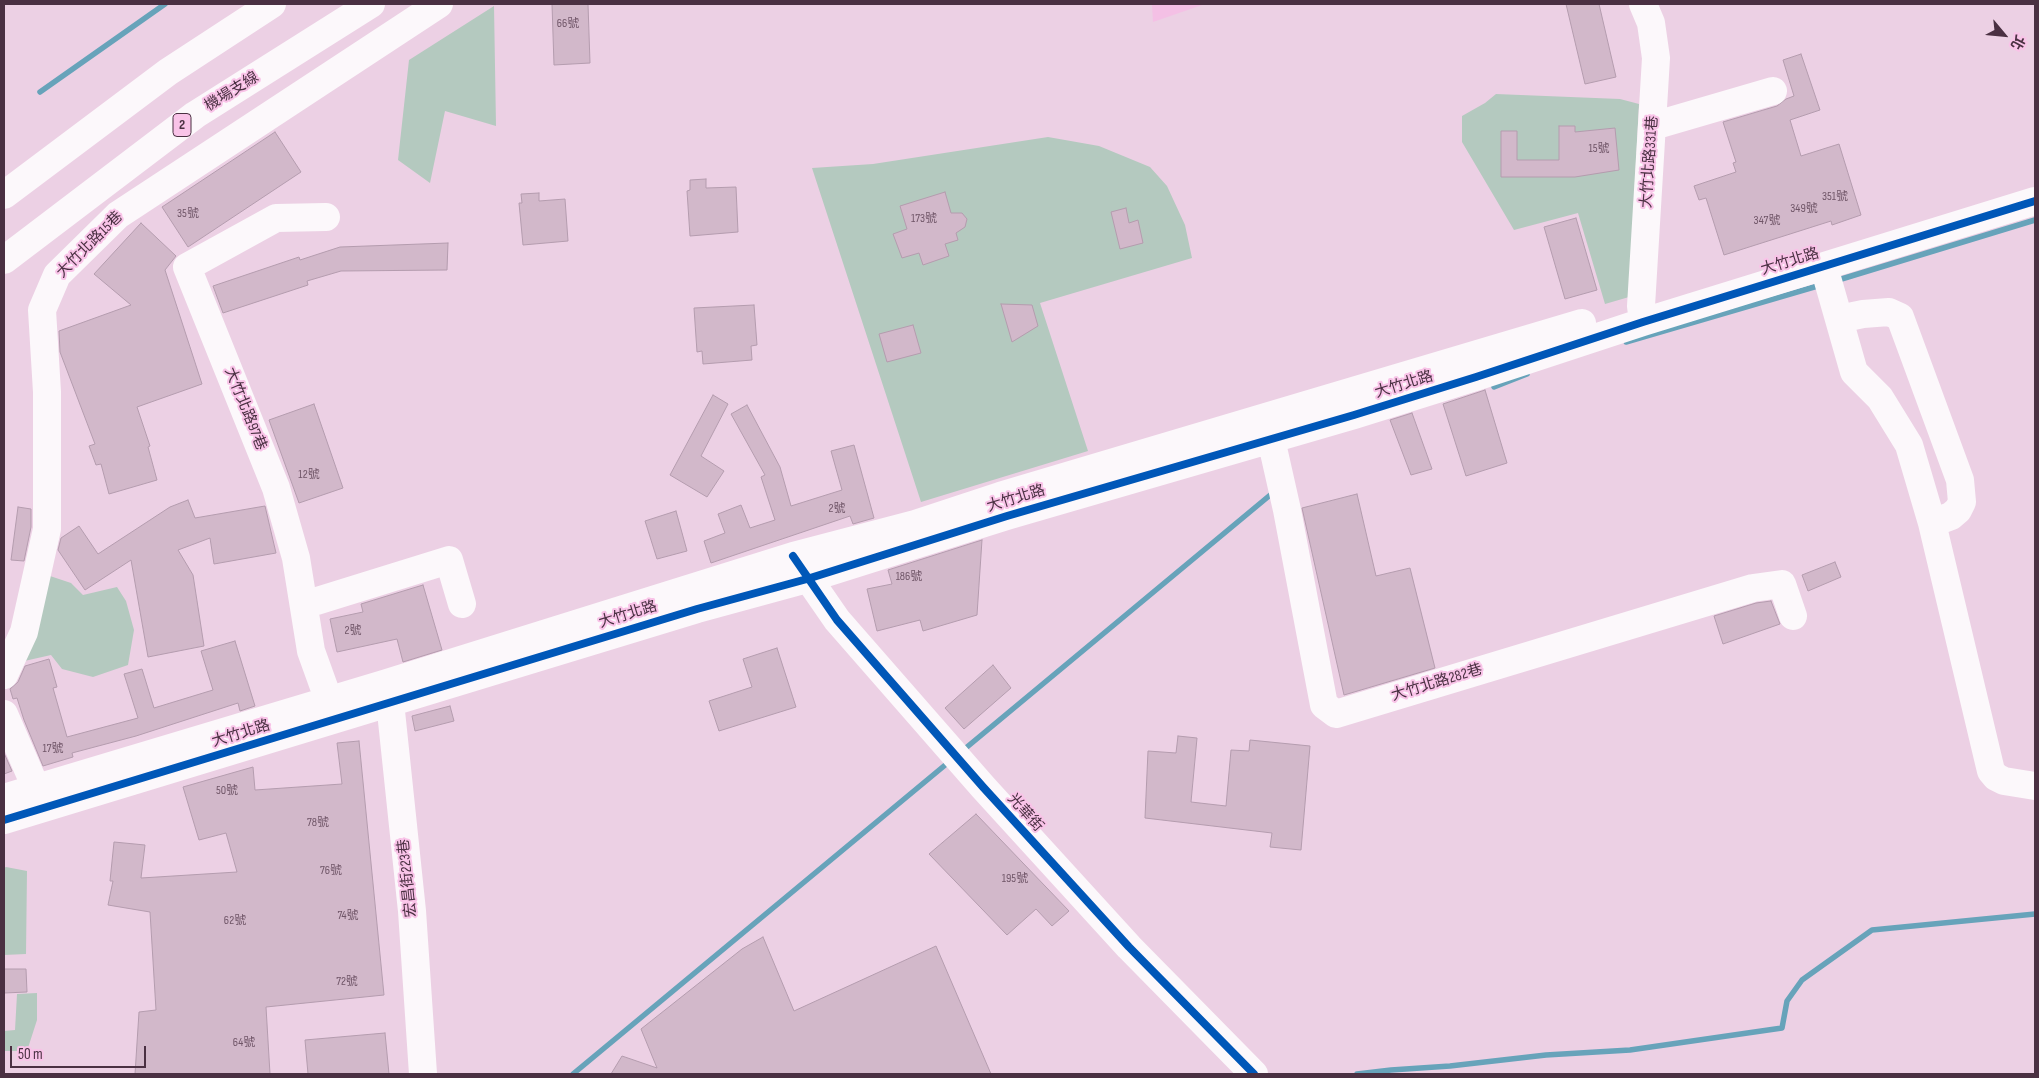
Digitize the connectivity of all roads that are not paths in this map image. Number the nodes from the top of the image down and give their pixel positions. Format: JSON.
{"nodes":[{"id":1,"x":272,"y":4,"type":"edge"},
{"id":2,"x":371,"y":4,"type":"edge"},
{"id":3,"x":439,"y":4,"type":"edge"},
{"id":4,"x":1643,"y":4,"type":"edge"},
{"id":5,"x":1773,"y":91,"type":"dead end"},
{"id":6,"x":1653,"y":126,"type":"junction"},
{"id":7,"x":2035,"y":185,"type":"edge"},
{"id":8,"x":4,"y":195,"type":"edge"},
{"id":9,"x":2035,"y":201,"type":"edge"},
{"id":10,"x":326,"y":217,"type":"dead end"},
{"id":11,"x":4,"y":260,"type":"edge"},
{"id":12,"x":1824,"y":266,"type":"junction"},
{"id":13,"x":1642,"y":314,"type":"junction"},
{"id":14,"x":1839,"y":318,"type":"junction"},
{"id":15,"x":1271,"y":439,"type":"junction"},
{"id":16,"x":1932,"y":523,"type":"junction"},
{"id":17,"x":793,"y":556,"type":"junction"},
{"id":18,"x":808,"y":579,"type":"junction"},
{"id":19,"x":462,"y":604,"type":"dead end"},
{"id":20,"x":304,"y":605,"type":"junction"},
{"id":21,"x":1793,"y":616,"type":"dead end"},
{"id":22,"x":4,"y":675,"type":"edge"},
{"id":23,"x":387,"y":693,"type":"junction"},
{"id":24,"x":329,"y":701,"type":"junction"},
{"id":25,"x":4,"y":714,"type":"edge"},
{"id":26,"x":2035,"y":786,"type":"edge"},
{"id":27,"x":4,"y":798,"type":"edge"},
{"id":28,"x":39,"y":798,"type":"junction"},
{"id":29,"x":4,"y":820,"type":"edge"},
{"id":30,"x":4,"y":833,"type":"edge"},
{"id":31,"x":423,"y":1074,"type":"edge"},
{"id":32,"x":1254,"y":1074,"type":"edge"}],
"edges":[{"from":1,"to":8,"type":"main road"},
{"from":2,"to":11,"type":"main road","name":"機場支線","number":"2"},
{"from":3,"to":22,"type":"main road","name":"大竹北路15巷"},
{"from":4,"to":6,"type":"main road","name":"大竹北路331巷"},
{"from":5,"to":6,"type":"main road"},
{"from":6,"to":13,"type":"main road","name":"大竹北路331巷"},
{"from":7,"to":13,"type":"main road","name":"大竹北路"},
{"from":9,"to":12,"type":"main road","name":"大竹北路"},
{"from":10,"to":20,"type":"main road","name":"大竹北路97巷"},
{"from":12,"to":13,"type":"main road","name":"大竹北路"},
{"from":12,"to":14,"type":"main road"},
{"from":13,"to":15,"type":"main road","name":"大竹北路"},
{"from":13,"to":17,"type":"main road","name":"大竹北路"},
{"from":14,"to":16,"type":"main road"},
{"from":14,"to":16,"type":"main road"},
{"from":15,"to":18,"type":"main road","name":"大竹北路"},
{"from":15,"to":21,"type":"main road","name":"大竹北路282巷"},
{"from":16,"to":26,"type":"main road"},
{"from":17,"to":18,"type":"main road","name":"光華街"},
{"from":17,"to":23,"type":"main road","name":"大竹北路"},
{"from":18,"to":23,"type":"main road","name":"大竹北路"},
{"from":18,"to":32,"type":"main road","name":"光華街"},
{"from":19,"to":20,"type":"main road"},
{"from":20,"to":24,"type":"main road","name":"大竹北路97巷"},
{"from":23,"to":24,"type":"main road","name":"大竹北路"},
{"from":23,"to":28,"type":"main road","name":"大竹北路"},
{"from":23,"to":31,"type":"main road","name":"宏昌街223巷"},
{"from":24,"to":28,"type":"main road","name":"大竹北路"},
{"from":25,"to":28,"type":"main road"},
{"from":27,"to":28,"type":"main road","name":"大竹北路"},
{"from":28,"to":29,"type":"main road","name":"大竹北路"},
{"from":28,"to":30,"type":"main road"}]}
